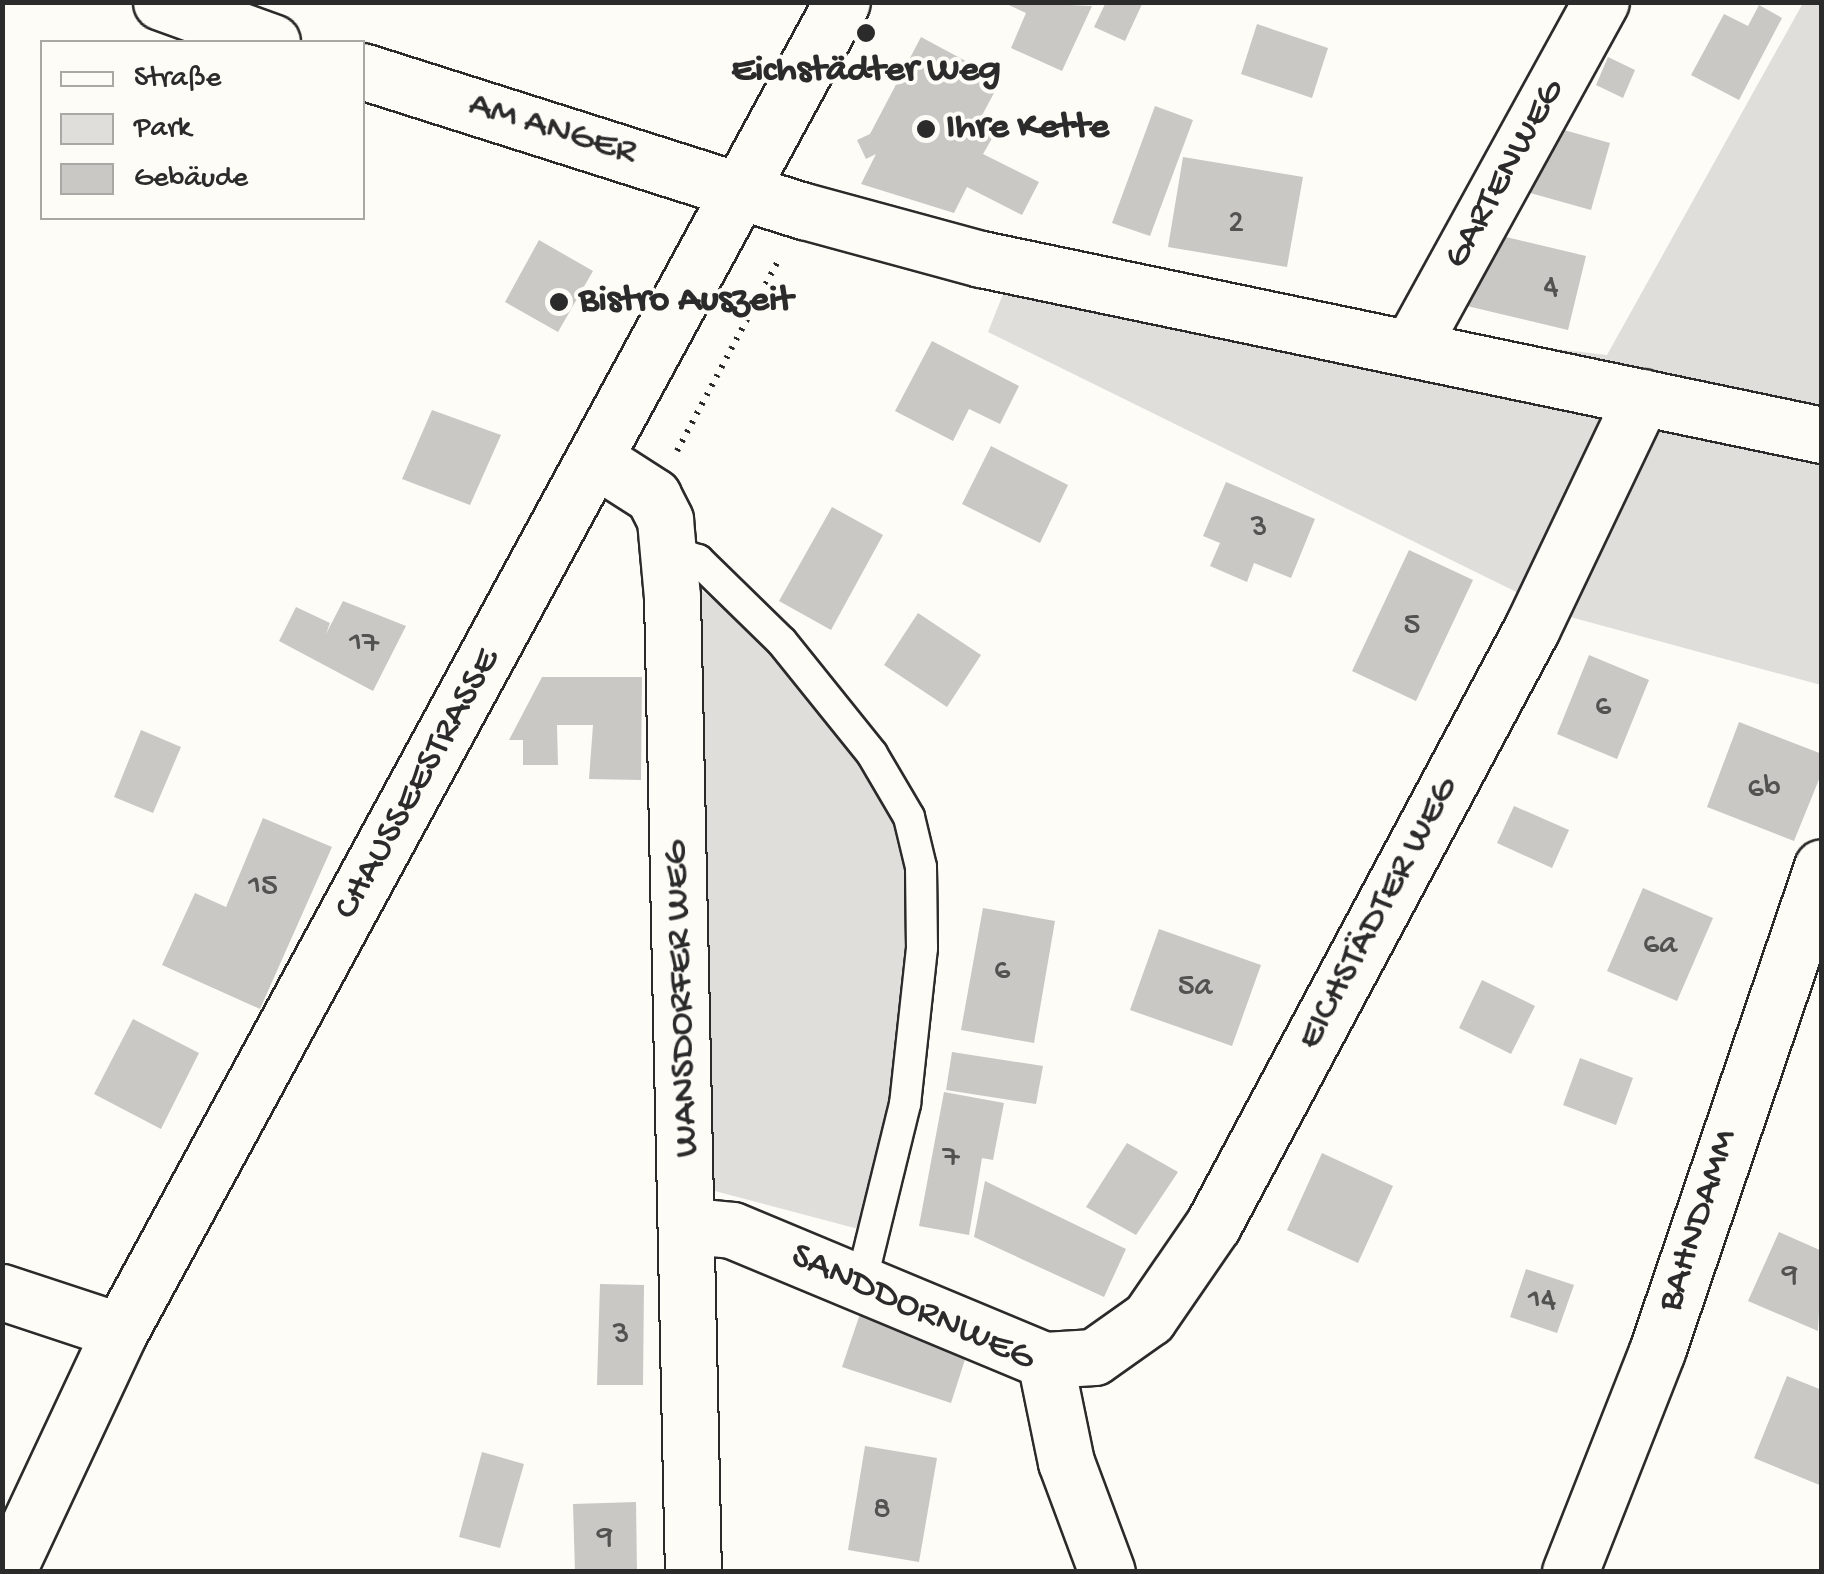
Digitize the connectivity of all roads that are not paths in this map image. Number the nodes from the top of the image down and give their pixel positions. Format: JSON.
{"nodes":[{"id":1,"x":161,"y":2,"type":"edge"},
{"id":2,"x":842,"y":2,"type":"edge"},
{"id":3,"x":1601,"y":2,"type":"edge"},
{"id":4,"x":266,"y":40,"type":"edge"},
{"id":5,"x":365,"y":72,"type":"edge"},
{"id":6,"x":742,"y":190,"type":"junction"},
{"id":7,"x":1411,"y":347,"type":"junction"},
{"id":8,"x":1642,"y":396,"type":"junction"},
{"id":9,"x":1822,"y":435,"type":"edge"},
{"id":10,"x":597,"y":460,"type":"junction"},
{"id":11,"x":667,"y":550,"type":"junction"},
{"id":12,"x":1822,"y":867,"type":"edge"},
{"id":13,"x":690,"y":1226,"type":"junction"},
{"id":14,"x":862,"y":1283,"type":"junction"},
{"id":15,"x":2,"y":1292,"type":"edge"},
{"id":16,"x":120,"y":1332,"type":"junction"},
{"id":17,"x":1045,"y":1360,"type":"junction"},
{"id":18,"x":7,"y":1572,"type":"edge"},
{"id":19,"x":693,"y":1572,"type":"edge"},
{"id":20,"x":1108,"y":1572,"type":"edge"},
{"id":21,"x":1570,"y":1572,"type":"edge"}],
"edges":[{"from":1,"to":4,"type":"street"},
{"from":2,"to":6,"type":"street","name":"CHAUSSEESTRASSE"},
{"from":3,"to":7,"type":"street","name":"GARTENWEG"},
{"from":5,"to":6,"type":"street","name":"AM ANGER"},
{"from":6,"to":7,"type":"street"},
{"from":6,"to":10,"type":"street","name":"CHAUSSEESTRASSE"},
{"from":7,"to":8,"type":"street"},
{"from":8,"to":9,"type":"street"},
{"from":8,"to":17,"type":"street","name":"EICHSTÄDTER WEG"},
{"from":10,"to":11,"type":"street","name":"WANSDORFER WEG"},
{"from":10,"to":16,"type":"street","name":"CHAUSSEESTRASSE"},
{"from":11,"to":13,"type":"street","name":"WANSDORFER WEG"},
{"from":11,"to":14,"type":"lane"},
{"from":12,"to":21,"type":"street","name":"BAHNDAMM"},
{"from":13,"to":14,"type":"street","name":"SANDDORNWEG"},
{"from":13,"to":19,"type":"street","name":"WANSDORFER WEG"},
{"from":14,"to":17,"type":"street","name":"SANDDORNWEG"},
{"from":15,"to":16,"type":"street"},
{"from":16,"to":18,"type":"street","name":"CHAUSSEESTRASSE"},
{"from":17,"to":20,"type":"street","name":"SANDDORNWEG"}]}
